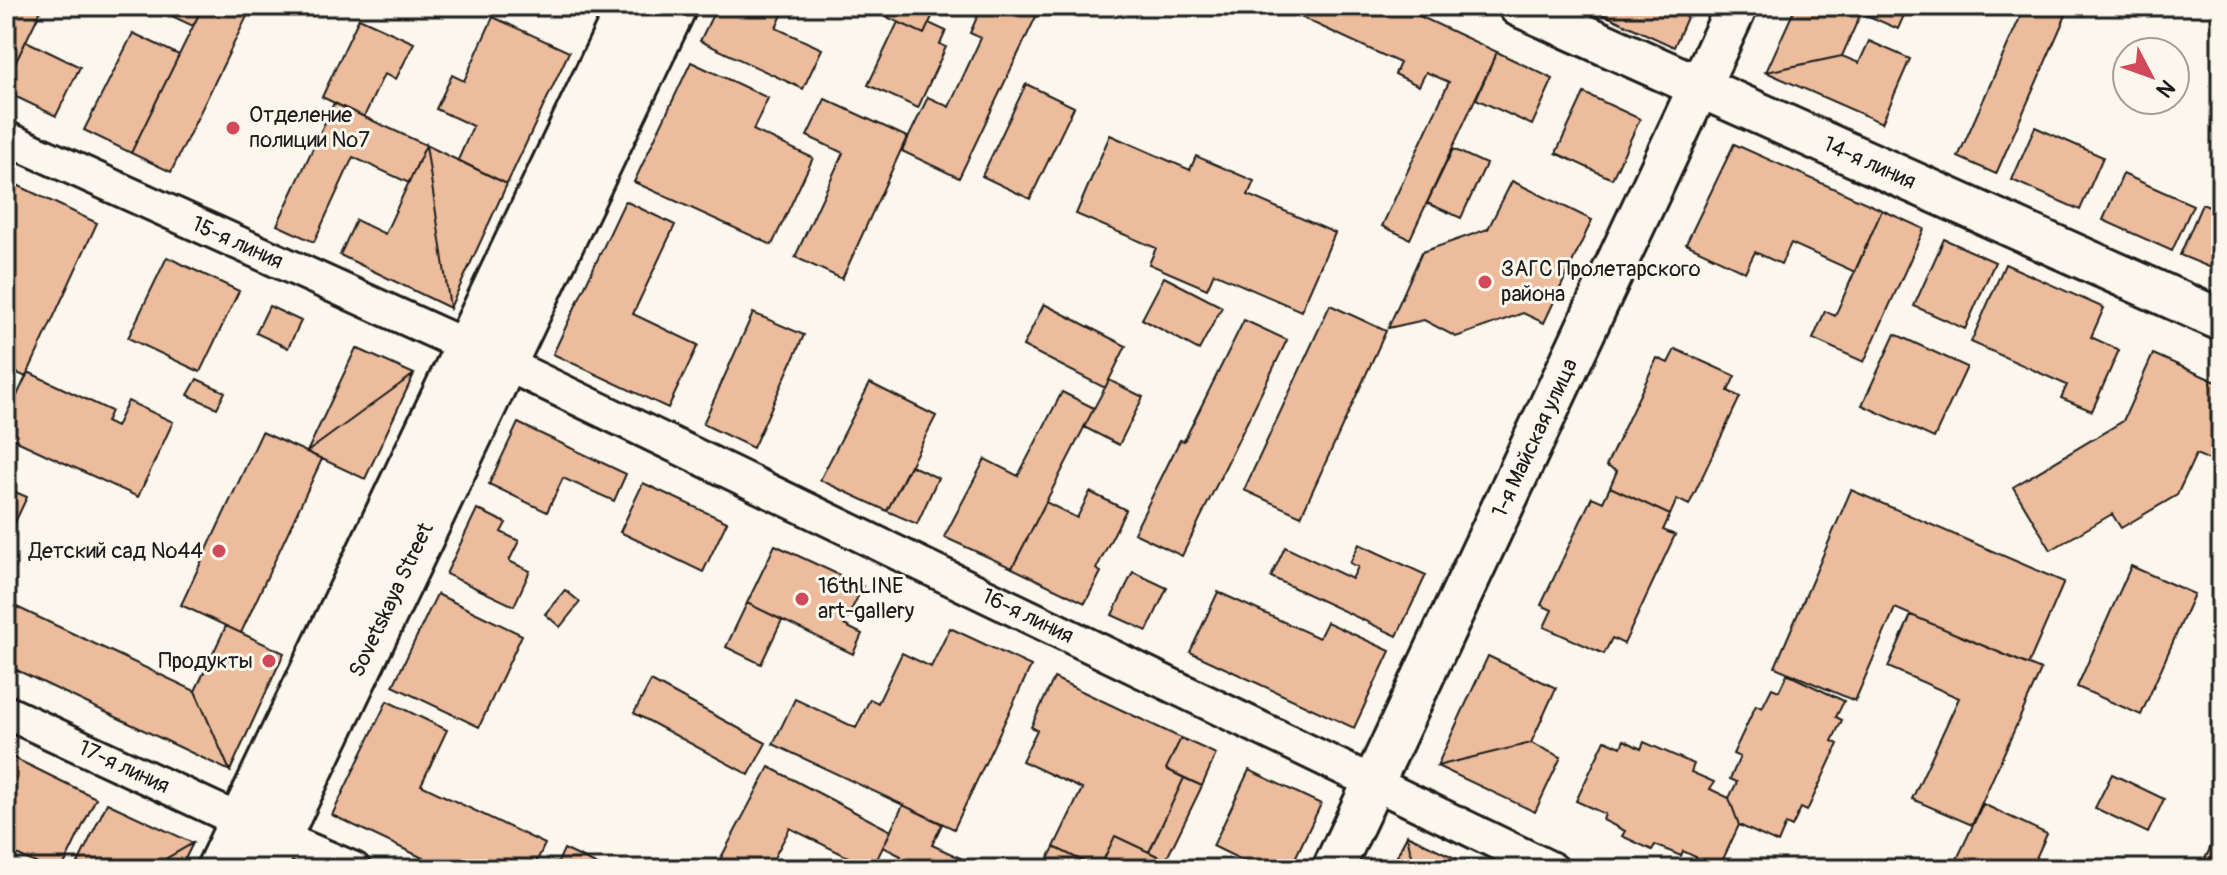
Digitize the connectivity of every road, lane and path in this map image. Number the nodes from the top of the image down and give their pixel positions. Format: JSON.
{"nodes":[{"id":1,"x":630,"y":6,"type":"edge"},
{"id":2,"x":674,"y":6,"type":"edge"},
{"id":3,"x":1519,"y":6,"type":"edge"},
{"id":4,"x":1737,"y":6,"type":"edge"},
{"id":5,"x":1699,"y":86,"type":"junction"},
{"id":6,"x":6,"y":138,"type":"edge"},
{"id":7,"x":2221,"y":320,"type":"edge"},
{"id":8,"x":486,"y":355,"type":"junction"},
{"id":9,"x":6,"y":712,"type":"edge"},
{"id":10,"x":1373,"y":783,"type":"junction"},
{"id":11,"x":261,"y":842,"type":"edge"},
{"id":12,"x":219,"y":869,"type":"edge"},
{"id":13,"x":354,"y":869,"type":"edge"},
{"id":14,"x":1333,"y":869,"type":"edge"},
{"id":15,"x":1552,"y":869,"type":"edge"}],
"edges":[{"from":1,"to":8,"type":"main road","name":"Sovetskaya Street"},
{"from":2,"to":8,"type":"main road","name":"Sovetskaya Street"},
{"from":3,"to":5,"type":"street","name":"14-я линия"},
{"from":4,"to":5,"type":"street","name":"1-я Майская улица"},
{"from":5,"to":7,"type":"street","name":"14-я линия"},
{"from":5,"to":10,"type":"street","name":"1-я Майская улица"},
{"from":6,"to":8,"type":"street","name":"15-я линия"},
{"from":8,"to":10,"type":"street","name":"16-я линия"},
{"from":8,"to":11,"type":"main road","name":"Sovetskaya Street"},
{"from":9,"to":11,"type":"street","name":"17-я линия"},
{"from":10,"to":14,"type":"street","name":"1-я Майская улица"},
{"from":10,"to":15,"type":"street","name":"16-я линия"},
{"from":11,"to":12,"type":"main road","name":"Sovetskaya Street"},
{"from":11,"to":13,"type":"street","name":"17-я линия"}]}
